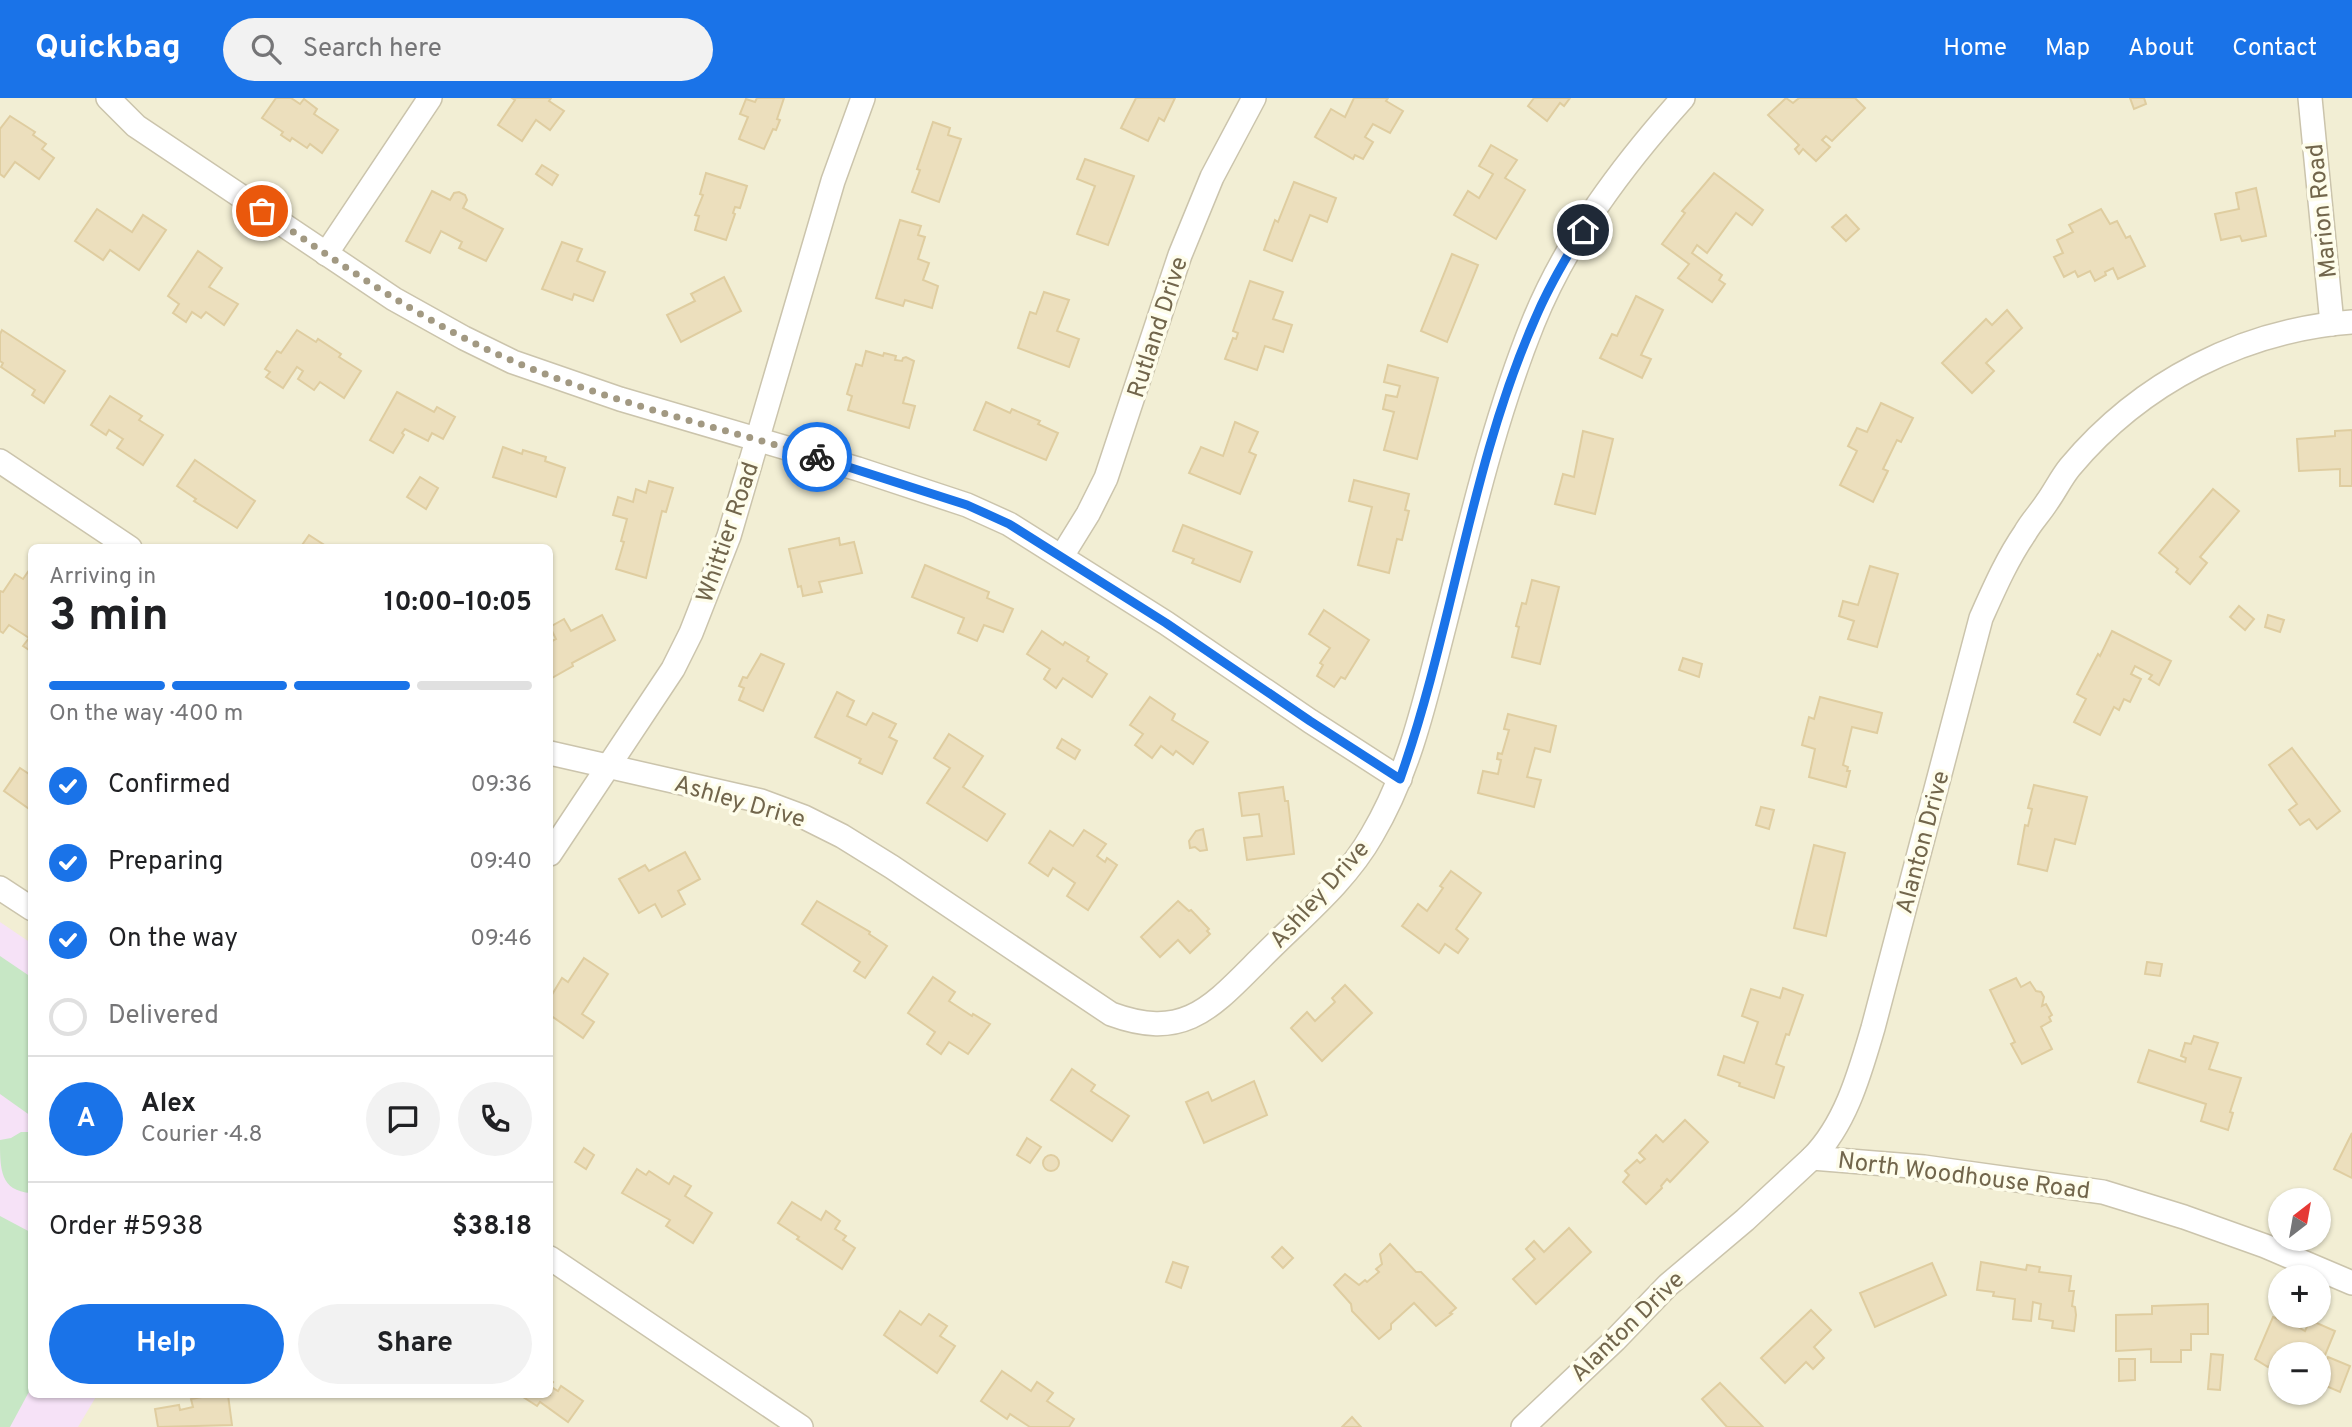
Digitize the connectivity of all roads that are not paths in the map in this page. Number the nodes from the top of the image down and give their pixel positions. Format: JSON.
{"nodes":[{"id":1,"x":108,"y":98,"type":"edge"},
{"id":2,"x":430,"y":98,"type":"edge"},
{"id":3,"x":863,"y":98,"type":"edge"},
{"id":4,"x":1254,"y":98,"type":"edge"},
{"id":5,"x":1683,"y":98,"type":"edge"},
{"id":6,"x":2310,"y":98,"type":"edge"},
{"id":7,"x":326,"y":254,"type":"junction"},
{"id":8,"x":2342,"y":323,"type":"edge"},
{"id":9,"x":758,"y":439,"type":"junction"},
{"id":10,"x":0,"y":461,"type":"edge"},
{"id":11,"x":124,"y":544,"type":"edge"},
{"id":12,"x":1062,"y":555,"type":"junction"},
{"id":13,"x":553,"y":753,"type":"edge"},
{"id":14,"x":609,"y":766,"type":"junction"},
{"id":15,"x":1400,"y":779,"type":"junction"},
{"id":16,"x":553,"y":850,"type":"edge"},
{"id":17,"x":0,"y":888,"type":"edge"},
{"id":18,"x":28,"y":906,"type":"edge"},
{"id":19,"x":1812,"y":1158,"type":"junction"},
{"id":20,"x":553,"y":1260,"type":"edge"},
{"id":21,"x":2352,"y":1283,"type":"edge"},
{"id":22,"x":801,"y":1427,"type":"edge"},
{"id":23,"x":1522,"y":1427,"type":"edge"}],
"edges":[{"from":1,"to":7,"type":"street"},
{"from":2,"to":7,"type":"street"},
{"from":3,"to":9,"type":"street","name":"Whittier Road"},
{"from":4,"to":12,"type":"street","name":"Rutland Drive"},
{"from":5,"to":15,"type":"street","name":"Ashley Drive"},
{"from":6,"to":8,"type":"street","name":"Marion Road"},
{"from":7,"to":9,"type":"street"},
{"from":8,"to":19,"type":"street","name":"Alanton Drive"},
{"from":9,"to":12,"type":"street"},
{"from":9,"to":14,"type":"street","name":"Whittier Road"},
{"from":10,"to":11,"type":"street"},
{"from":12,"to":15,"type":"street"},
{"from":13,"to":14,"type":"street","name":"Ashley Drive"},
{"from":14,"to":15,"type":"street","name":"Ashley Drive"},
{"from":14,"to":16,"type":"street","name":"Whittier Road"},
{"from":17,"to":18,"type":"street"},
{"from":19,"to":21,"type":"street","name":"North Woodhouse Road"},
{"from":19,"to":23,"type":"street","name":"Alanton Drive"},
{"from":20,"to":22,"type":"street"}]}
